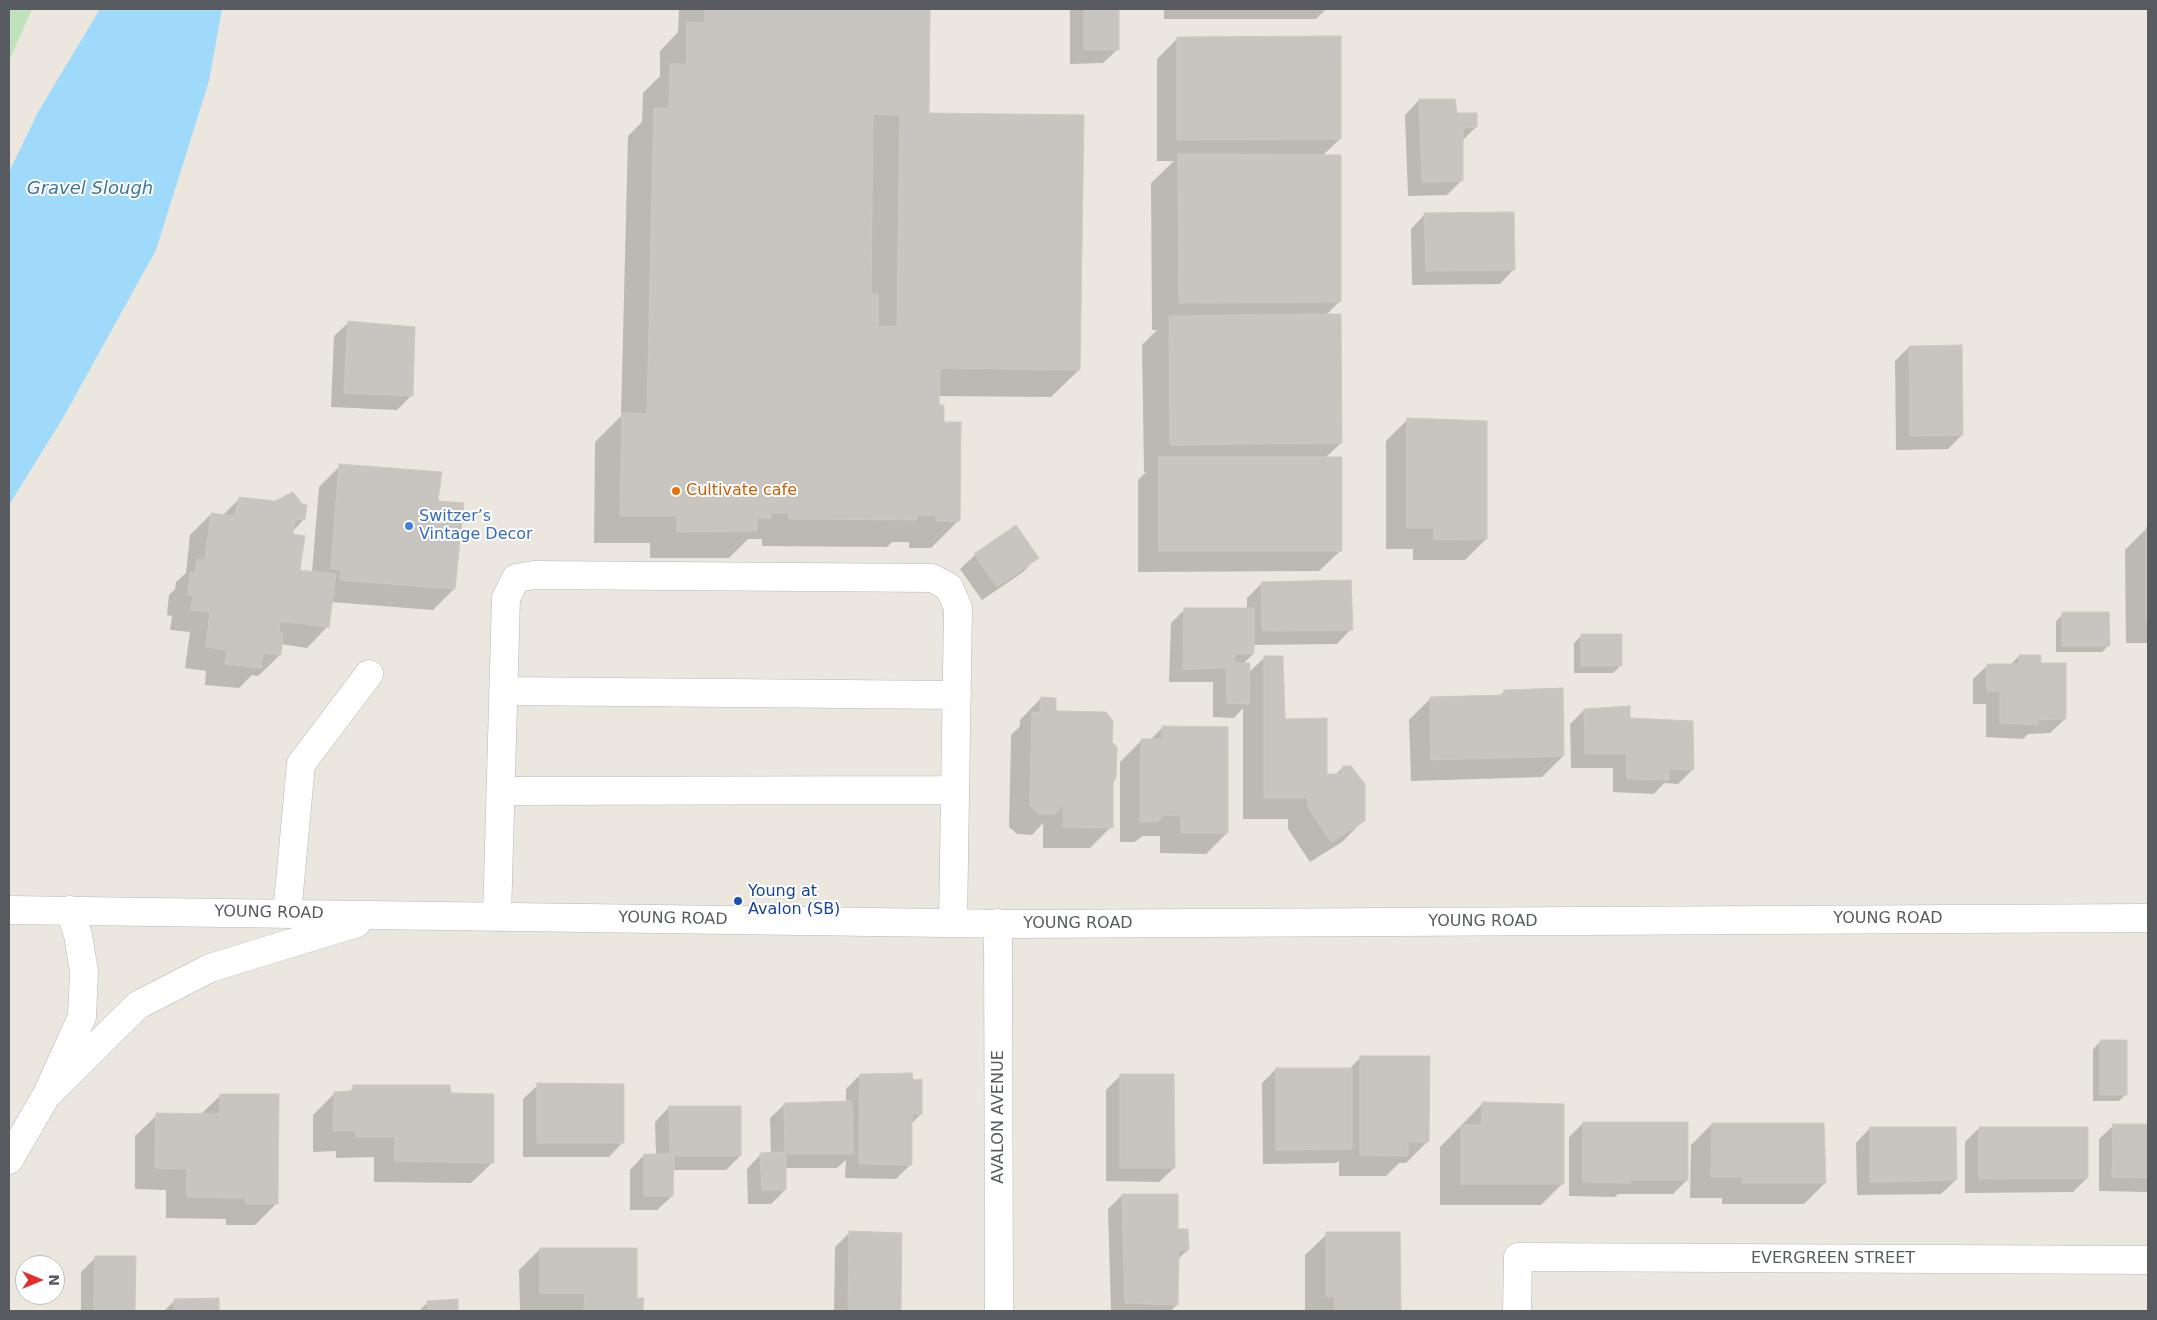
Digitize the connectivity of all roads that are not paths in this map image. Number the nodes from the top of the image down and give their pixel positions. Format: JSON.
{"nodes":[{"id":1,"x":369,"y":674,"type":"dead end"},
{"id":2,"x":503,"y":691,"type":"junction"},
{"id":3,"x":957,"y":695,"type":"junction"},
{"id":4,"x":955,"y":790,"type":"junction"},
{"id":5,"x":501,"y":791,"type":"junction"},
{"id":6,"x":9,"y":910,"type":"edge"},
{"id":7,"x":70,"y":910,"type":"junction"},
{"id":8,"x":287,"y":914,"type":"junction"},
{"id":9,"x":380,"y":915,"type":"junction"},
{"id":10,"x":497,"y":917,"type":"junction"},
{"id":11,"x":2148,"y":918,"type":"edge"},
{"id":12,"x":953,"y":923,"type":"junction"},
{"id":13,"x":998,"y":924,"type":"junction"},
{"id":14,"x":46,"y":1096,"type":"junction"},
{"id":15,"x":9,"y":1160,"type":"edge"},
{"id":16,"x":2148,"y":1260,"type":"edge"},
{"id":17,"x":999,"y":1311,"type":"edge"},
{"id":18,"x":1516,"y":1311,"type":"edge"}],
"edges":[{"from":1,"to":8,"type":"street"},
{"from":2,"to":3,"type":"street"},
{"from":2,"to":3,"type":"street"},
{"from":2,"to":5,"type":"street"},
{"from":3,"to":4,"type":"street"},
{"from":4,"to":5,"type":"street"},
{"from":4,"to":12,"type":"street"},
{"from":5,"to":10,"type":"street"},
{"from":6,"to":7,"type":"street","name":"YOUNG ROAD"},
{"from":7,"to":8,"type":"street","name":"YOUNG ROAD"},
{"from":7,"to":14,"type":"street"},
{"from":8,"to":9,"type":"street","name":"YOUNG ROAD"},
{"from":9,"to":10,"type":"street","name":"YOUNG ROAD"},
{"from":9,"to":14,"type":"street"},
{"from":10,"to":12,"type":"street","name":"YOUNG ROAD"},
{"from":11,"to":13,"type":"street","name":"YOUNG ROAD"},
{"from":12,"to":13,"type":"street","name":"YOUNG ROAD"},
{"from":13,"to":17,"type":"street","name":"AVALON AVENUE"},
{"from":14,"to":15,"type":"street"},
{"from":16,"to":18,"type":"street","name":"EVERGREEN STREET"}]}
